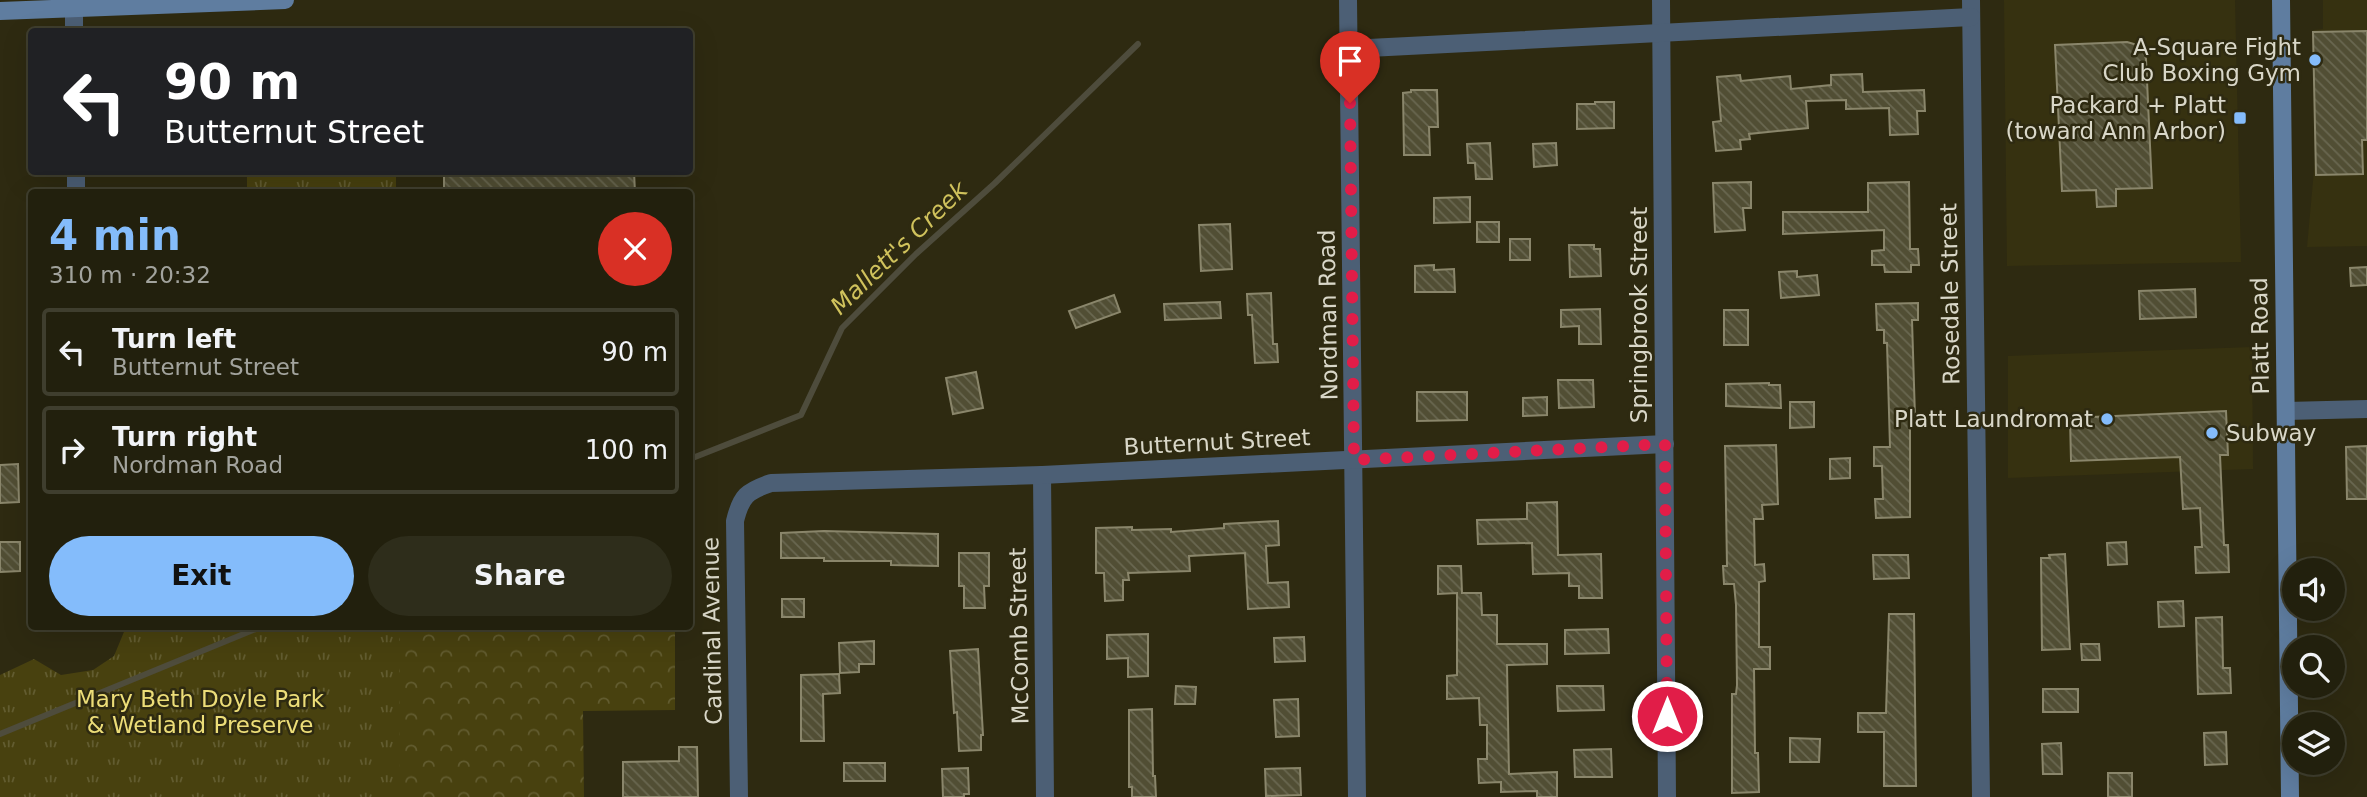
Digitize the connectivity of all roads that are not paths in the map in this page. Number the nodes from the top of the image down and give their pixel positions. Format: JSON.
{"nodes":[{"id":1,"x":285,"y":0,"type":"edge"},
{"id":2,"x":1348,"y":0,"type":"edge"},
{"id":3,"x":1661,"y":0,"type":"edge"},
{"id":4,"x":2281,"y":0,"type":"edge"},
{"id":5,"x":186,"y":2,"type":"edge"},
{"id":6,"x":74,"y":8,"type":"junction"},
{"id":7,"x":1971,"y":9,"type":"edge"},
{"id":8,"x":0,"y":11,"type":"edge"},
{"id":9,"x":74,"y":28,"type":"edge"},
{"id":10,"x":1662,"y":34,"type":"junction"},
{"id":11,"x":1349,"y":49,"type":"junction"},
{"id":12,"x":2367,"y":410,"type":"edge"},
{"id":13,"x":2286,"y":411,"type":"junction"},
{"id":14,"x":1665,"y":444,"type":"junction"},
{"id":15,"x":1354,"y":460,"type":"junction"},
{"id":16,"x":1042,"y":475,"type":"junction"},
{"id":17,"x":771,"y":483,"type":"joint"},
{"id":18,"x":739,"y":797,"type":"edge"},
{"id":19,"x":1045,"y":797,"type":"edge"},
{"id":20,"x":1357,"y":797,"type":"edge"},
{"id":21,"x":1667,"y":797,"type":"edge"},
{"id":22,"x":1981,"y":797,"type":"edge"},
{"id":23,"x":2290,"y":797,"type":"edge"}],
"edges":[{"from":1,"to":5,"type":"main road"},
{"from":2,"to":11,"type":"street","name":"Nordman Road"},
{"from":3,"to":10,"type":"street","name":"Springbrook Street"},
{"from":4,"to":13,"type":"main road","name":"Platt Road"},
{"from":5,"to":6,"type":"main road"},
{"from":6,"to":8,"type":"main road"},
{"from":6,"to":9,"type":"street"},
{"from":7,"to":10,"type":"street"},
{"from":7,"to":22,"type":"street","name":"Rosedale Street"},
{"from":10,"to":11,"type":"street"},
{"from":10,"to":14,"type":"street","name":"Springbrook Street"},
{"from":11,"to":15,"type":"street","name":"Nordman Road"},
{"from":12,"to":13,"type":"street"},
{"from":13,"to":23,"type":"main road","name":"Platt Road"},
{"from":14,"to":15,"type":"street","name":"Butternut Street"},
{"from":14,"to":21,"type":"street","name":"Springbrook Street"},
{"from":15,"to":16,"type":"street","name":"Butternut Street"},
{"from":15,"to":20,"type":"street","name":"Nordman Road"},
{"from":16,"to":17,"type":"street","name":"Butternut Street"},
{"from":16,"to":19,"type":"street","name":"McComb Street"},
{"from":17,"to":18,"type":"street","name":"Cardinal Avenue"}]}
